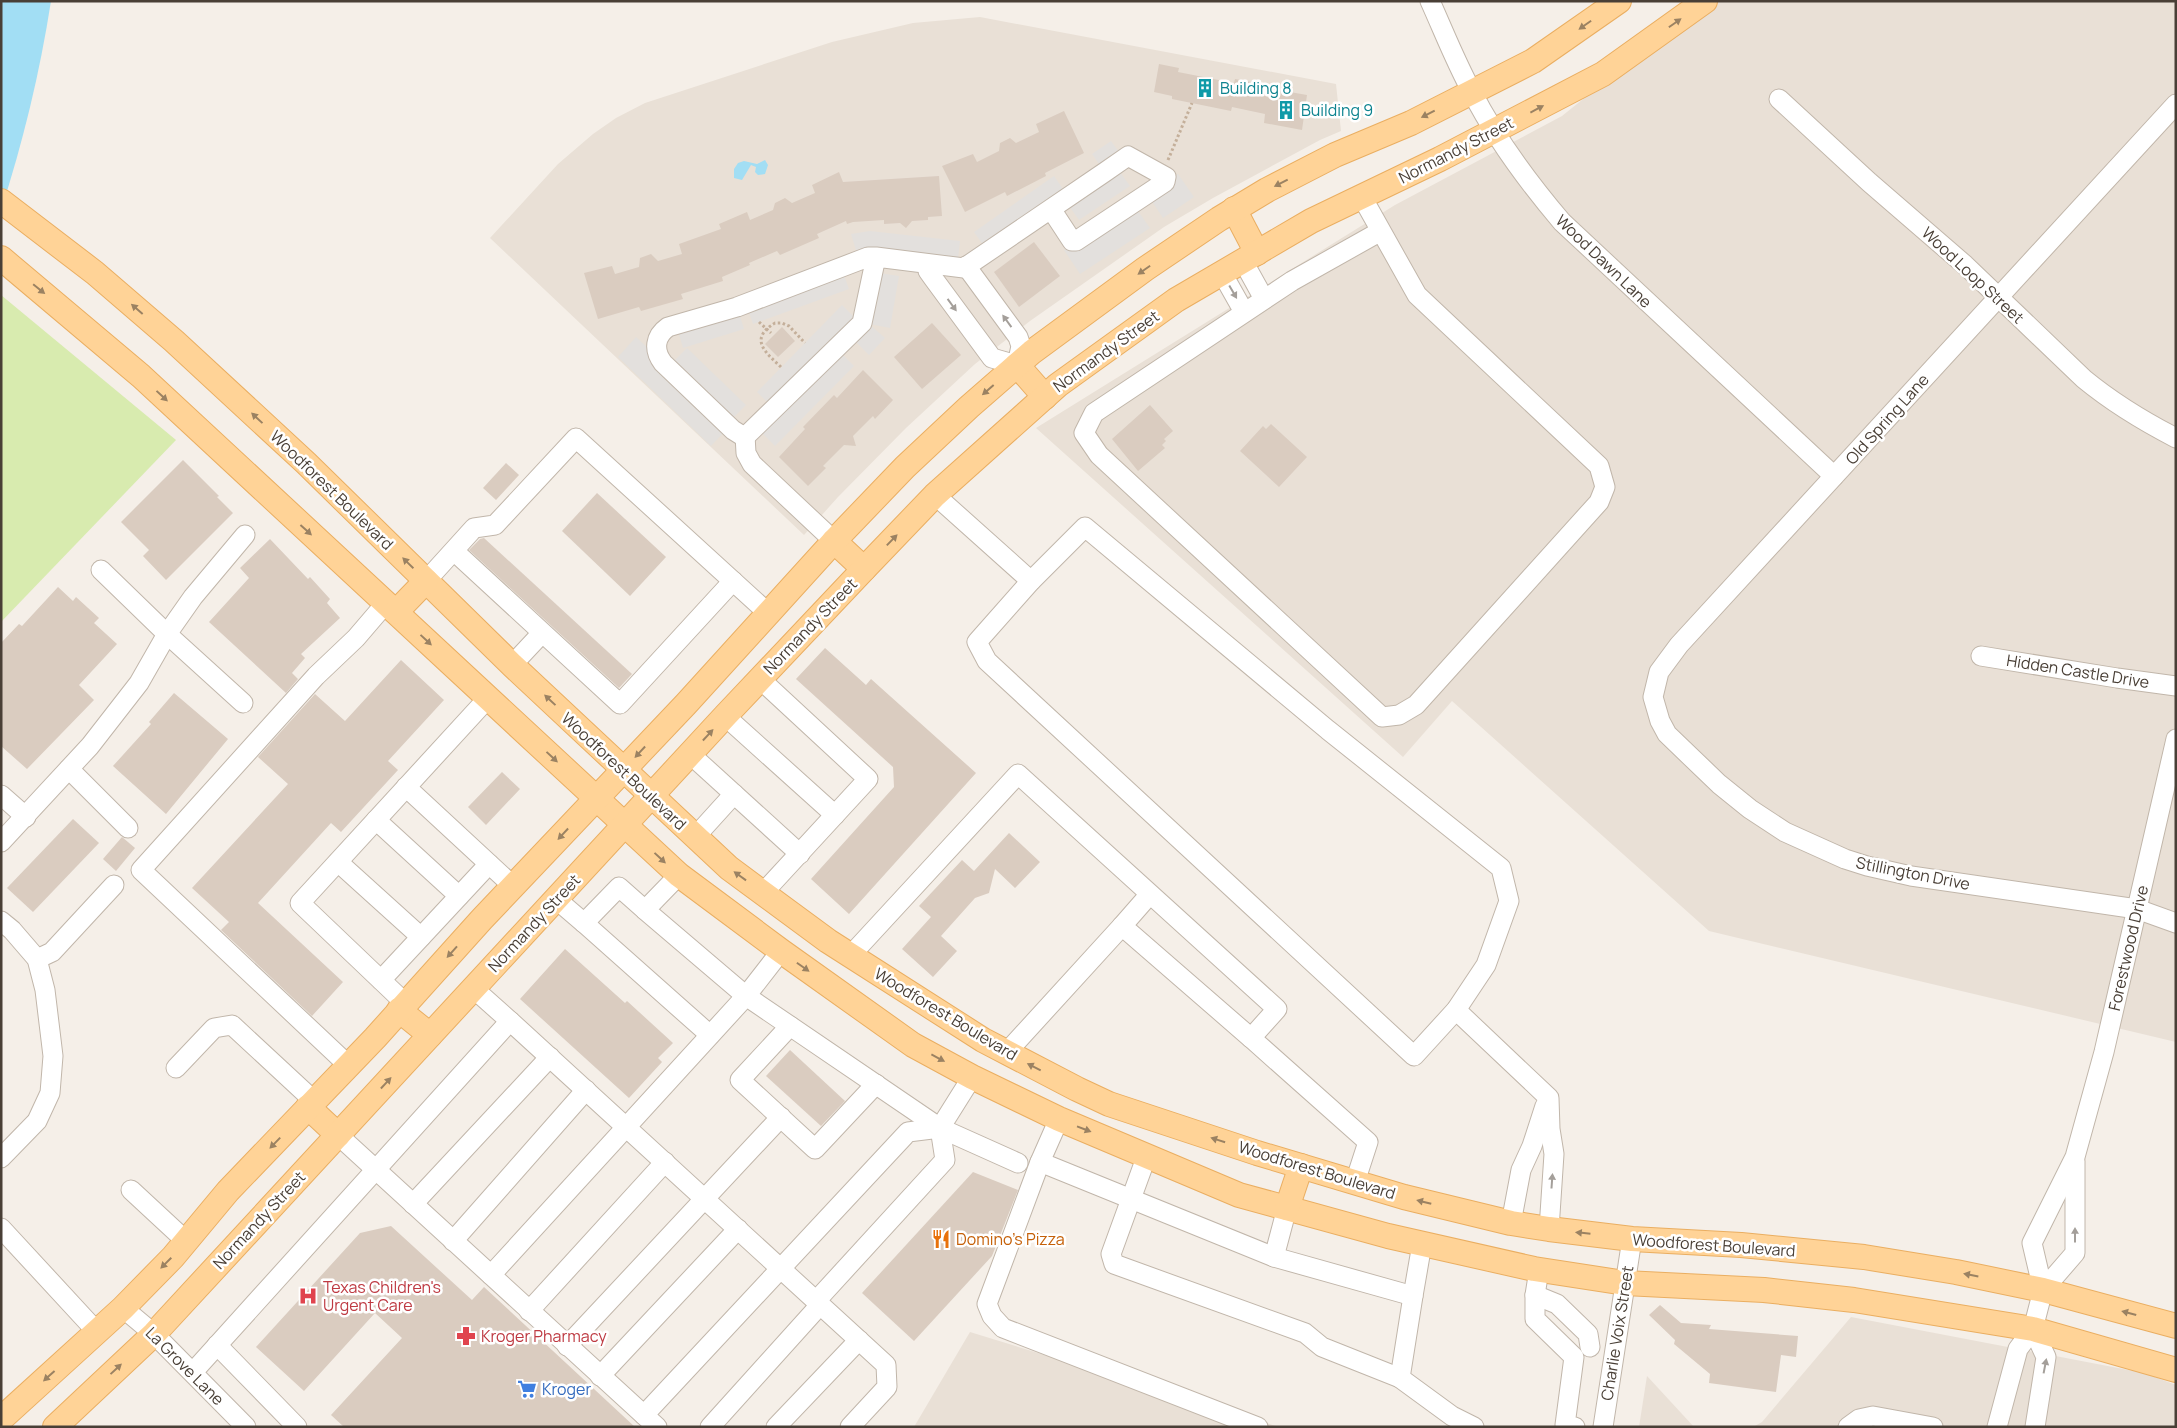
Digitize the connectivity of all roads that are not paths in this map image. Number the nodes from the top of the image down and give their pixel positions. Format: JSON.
{"nodes":[{"id":1,"x":1430,"y":1,"type":"edge"},
{"id":2,"x":1619,"y":1,"type":"edge"},
{"id":3,"x":1705,"y":1,"type":"edge"},
{"id":4,"x":1472,"y":92,"type":"junction"},
{"id":5,"x":1779,"y":99,"type":"dead end"},
{"id":6,"x":2176,"y":104,"type":"edge"},
{"id":7,"x":1494,"y":131,"type":"junction"},
{"id":8,"x":1362,"y":197,"type":"junction"},
{"id":9,"x":1,"y":201,"type":"edge"},
{"id":10,"x":1051,"y":209,"type":"junction"},
{"id":11,"x":1234,"y":209,"type":"junction"},
{"id":12,"x":1380,"y":231,"type":"junction"},
{"id":13,"x":876,"y":256,"type":"junction"},
{"id":14,"x":1250,"y":257,"type":"junction"},
{"id":15,"x":1,"y":258,"type":"edge"},
{"id":16,"x":928,"y":264,"type":"junction"},
{"id":17,"x":966,"y":266,"type":"junction"},
{"id":18,"x":1222,"y":273,"type":"junction"},
{"id":19,"x":1998,"y":296,"type":"junction"},
{"id":20,"x":1264,"y":299,"type":"junction"},
{"id":21,"x":1244,"y":312,"type":"junction"},
{"id":22,"x":1017,"y":365,"type":"junction"},
{"id":23,"x":1044,"y":397,"type":"junction"},
{"id":24,"x":745,"y":436,"type":"junction"},
{"id":25,"x":2176,"y":438,"type":"edge"},
{"id":26,"x":1834,"y":476,"type":"junction"},
{"id":27,"x":935,"y":495,"type":"junction"},
{"id":28,"x":245,"y":535,"type":"dead end"},
{"id":29,"x":834,"y":541,"type":"junction"},
{"id":30,"x":454,"y":551,"type":"junction"},
{"id":31,"x":101,"y":570,"type":"dead end"},
{"id":32,"x":864,"y":570,"type":"junction"},
{"id":33,"x":426,"y":581,"type":"junction"},
{"id":34,"x":733,"y":581,"type":"junction"},
{"id":35,"x":1031,"y":581,"type":"junction"},
{"id":36,"x":391,"y":608,"type":"junction"},
{"id":37,"x":768,"y":613,"type":"junction"},
{"id":38,"x":542,"y":633,"type":"junction"},
{"id":39,"x":166,"y":634,"type":"junction"},
{"id":40,"x":1981,"y":656,"type":"dead end"},
{"id":41,"x":512,"y":665,"type":"junction"},
{"id":42,"x":760,"y":679,"type":"junction"},
{"id":43,"x":2176,"y":686,"type":"edge"},
{"id":44,"x":488,"y":698,"type":"junction"},
{"id":45,"x":243,"y":703,"type":"dead end"},
{"id":46,"x":725,"y":716,"type":"junction"},
{"id":47,"x":2176,"y":739,"type":"edge"},
{"id":48,"x":1682,"y":749,"type":"joint"},
{"id":49,"x":690,"y":754,"type":"junction"},
{"id":50,"x":69,"y":769,"type":"junction"},
{"id":51,"x":624,"y":770,"type":"junction"},
{"id":52,"x":406,"y":787,"type":"junction"},
{"id":53,"x":734,"y":794,"type":"junction"},
{"id":54,"x":1,"y":795,"type":"edge"},
{"id":55,"x":651,"y":796,"type":"junction"},
{"id":56,"x":596,"y":798,"type":"junction"},
{"id":57,"x":835,"y":815,"type":"junction"},
{"id":58,"x":26,"y":817,"type":"junction"},
{"id":59,"x":376,"y":820,"type":"junction"},
{"id":60,"x":625,"y":825,"type":"junction"},
{"id":61,"x":128,"y":828,"type":"dead end"},
{"id":62,"x":695,"y":837,"type":"junction"},
{"id":63,"x":1,"y":842,"type":"edge"},
{"id":64,"x":800,"y":854,"type":"junction"},
{"id":65,"x":338,"y":862,"type":"junction"},
{"id":66,"x":489,"y":864,"type":"junction"},
{"id":67,"x":679,"y":875,"type":"junction"},
{"id":68,"x":114,"y":885,"type":"dead end"},
{"id":69,"x":514,"y":886,"type":"junction"},
{"id":70,"x":763,"y":893,"type":"junction"},
{"id":71,"x":1150,"y":894,"type":"junction"},
{"id":72,"x":459,"y":896,"type":"junction"},
{"id":73,"x":556,"y":899,"type":"junction"},
{"id":74,"x":2137,"y":909,"type":"junction"},
{"id":75,"x":645,"y":910,"type":"junction"},
{"id":76,"x":1,"y":921,"type":"edge"},
{"id":77,"x":584,"y":923,"type":"junction"},
{"id":78,"x":2176,"y":923,"type":"edge"},
{"id":79,"x":1122,"y":926,"type":"junction"},
{"id":80,"x":420,"y":937,"type":"junction"},
{"id":81,"x":781,"y":951,"type":"junction"},
{"id":82,"x":850,"y":955,"type":"junction"},
{"id":83,"x":37,"y":959,"type":"junction"},
{"id":84,"x":381,"y":980,"type":"junction"},
{"id":85,"x":473,"y":988,"type":"junction"},
{"id":86,"x":746,"y":996,"type":"junction"},
{"id":87,"x":403,"y":1007,"type":"junction"},
{"id":88,"x":1456,"y":1010,"type":"junction"},
{"id":89,"x":510,"y":1021,"type":"junction"},
{"id":90,"x":790,"y":1026,"type":"junction"},
{"id":91,"x":430,"y":1035,"type":"junction"},
{"id":92,"x":710,"y":1035,"type":"junction"},
{"id":93,"x":1251,"y":1038,"type":"junction"},
{"id":94,"x":983,"y":1040,"type":"junction"},
{"id":95,"x":1007,"y":1052,"type":"junction"},
{"id":96,"x":550,"y":1056,"type":"junction"},
{"id":97,"x":348,"y":1065,"type":"junction"},
{"id":98,"x":176,"y":1068,"type":"dead end"},
{"id":99,"x":972,"y":1077,"type":"junction"},
{"id":100,"x":876,"y":1084,"type":"junction"},
{"id":101,"x":586,"y":1090,"type":"junction"},
{"id":102,"x":1549,"y":1098,"type":"junction"},
{"id":103,"x":311,"y":1104,"type":"junction"},
{"id":104,"x":780,"y":1117,"type":"junction"},
{"id":105,"x":1059,"y":1119,"type":"junction"},
{"id":106,"x":626,"y":1127,"type":"junction"},
{"id":107,"x":940,"y":1128,"type":"junction"},
{"id":108,"x":338,"y":1135,"type":"junction"},
{"id":109,"x":1147,"y":1155,"type":"junction"},
{"id":110,"x":2075,"y":1157,"type":"junction"},
{"id":111,"x":1,"y":1158,"type":"edge"},
{"id":112,"x":664,"y":1162,"type":"junction"},
{"id":113,"x":1040,"y":1162,"type":"junction"},
{"id":114,"x":1018,"y":1163,"type":"dead end"},
{"id":115,"x":1301,"y":1166,"type":"junction"},
{"id":116,"x":375,"y":1169,"type":"junction"},
{"id":117,"x":1355,"y":1182,"type":"junction"},
{"id":118,"x":131,"y":1190,"type":"dead end"},
{"id":119,"x":704,"y":1198,"type":"junction"},
{"id":120,"x":1131,"y":1198,"type":"junction"},
{"id":121,"x":413,"y":1204,"type":"junction"},
{"id":122,"x":1287,"y":1208,"type":"junction"},
{"id":123,"x":1511,"y":1222,"type":"junction"},
{"id":124,"x":1,"y":1228,"type":"edge"},
{"id":125,"x":738,"y":1230,"type":"junction"},
{"id":126,"x":1549,"y":1230,"type":"junction"},
{"id":127,"x":1632,"y":1239,"type":"junction"},
{"id":128,"x":186,"y":1241,"type":"junction"},
{"id":129,"x":453,"y":1241,"type":"junction"},
{"id":130,"x":1422,"y":1244,"type":"junction"},
{"id":131,"x":1274,"y":1257,"type":"junction"},
{"id":132,"x":782,"y":1270,"type":"junction"},
{"id":133,"x":1539,"y":1270,"type":"junction"},
{"id":134,"x":491,"y":1275,"type":"junction"},
{"id":135,"x":1625,"y":1283,"type":"junction"},
{"id":136,"x":2043,"y":1290,"type":"junction"},
{"id":137,"x":1535,"y":1295,"type":"junction"},
{"id":138,"x":1413,"y":1296,"type":"junction"},
{"id":139,"x":818,"y":1303,"type":"junction"},
{"id":140,"x":123,"y":1308,"type":"junction"},
{"id":141,"x":529,"y":1310,"type":"junction"},
{"id":142,"x":2176,"y":1326,"type":"edge"},
{"id":143,"x":2032,"y":1329,"type":"junction"},
{"id":144,"x":97,"y":1332,"type":"junction"},
{"id":145,"x":154,"y":1334,"type":"junction"},
{"id":146,"x":859,"y":1340,"type":"junction"},
{"id":147,"x":217,"y":1345,"type":"junction"},
{"id":148,"x":567,"y":1346,"type":"junction"},
{"id":149,"x":1582,"y":1352,"type":"junction"},
{"id":150,"x":1613,"y":1354,"type":"junction"},
{"id":151,"x":2176,"y":1370,"type":"edge"},
{"id":152,"x":193,"y":1372,"type":"junction"},
{"id":153,"x":600,"y":1376,"type":"junction"},
{"id":154,"x":1400,"y":1378,"type":"junction"},
{"id":155,"x":2003,"y":1408,"type":"junction"},
{"id":156,"x":1,"y":1419,"type":"edge"},
{"id":157,"x":2035,"y":1420,"type":"edge"},
{"id":158,"x":651,"y":1421,"type":"edge"},
{"id":159,"x":55,"y":1427,"type":"edge"},
{"id":160,"x":246,"y":1427,"type":"edge"},
{"id":161,"x":297,"y":1427,"type":"edge"},
{"id":162,"x":710,"y":1427,"type":"edge"},
{"id":163,"x":776,"y":1427,"type":"edge"},
{"id":164,"x":850,"y":1427,"type":"edge"},
{"id":165,"x":1258,"y":1427,"type":"edge"},
{"id":166,"x":1474,"y":1427,"type":"edge"},
{"id":167,"x":1575,"y":1427,"type":"edge"},
{"id":168,"x":1603,"y":1427,"type":"edge"},
{"id":169,"x":1848,"y":1427,"type":"edge"},
{"id":170,"x":1933,"y":1427,"type":"edge"},
{"id":171,"x":1997,"y":1427,"type":"edge"}],
"edges":[{"from":1,"to":4,"type":"street","name":"Wood Dawn Lane"},
{"from":2,"to":4,"type":"main road","one_way":true},
{"from":7,"to":3,"type":"main road","name":"Normandy Street","one_way":true},
{"from":4,"to":7,"type":"street","name":"Wood Dawn Lane"},
{"from":4,"to":11,"type":"main road","one_way":true},
{"from":5,"to":19,"type":"street","name":"Wood Loop Street"},
{"from":6,"to":19,"type":"street","name":"Old Spring Lane"},
{"from":7,"to":8,"type":"main road","name":"Normandy Street"},
{"from":7,"to":26,"type":"street","name":"Wood Dawn Lane"},
{"from":8,"to":12,"type":"street"},
{"from":8,"to":14,"type":"main road","name":"Normandy Street"},
{"from":33,"to":9,"type":"main road","name":"Woodforest Boulevard","one_way":true},
{"from":10,"to":10,"type":"street"},
{"from":10,"to":17,"type":"street"},
{"from":11,"to":14,"type":"main road"},
{"from":11,"to":22,"type":"main road","one_way":true},
{"from":12,"to":20,"type":"street"},
{"from":12,"to":21,"type":"street"},
{"from":13,"to":16,"type":"street"},
{"from":13,"to":24,"type":"street"},
{"from":13,"to":24,"type":"street"},
{"from":14,"to":18,"type":"main road","name":"Normandy Street"},
{"from":14,"to":20,"type":"street"},
{"from":15,"to":36,"type":"main road","one_way":true},
{"from":16,"to":17,"type":"street"},
{"from":16,"to":22,"type":"street","one_way":true},
{"from":22,"to":17,"type":"street","one_way":true},
{"from":18,"to":21,"type":"street","one_way":true},
{"from":18,"to":23,"type":"main road","name":"Normandy Street"},
{"from":19,"to":25,"type":"street","name":"Wood Loop Street"},
{"from":19,"to":26,"type":"street","name":"Old Spring Lane"},
{"from":20,"to":21,"type":"street"},
{"from":22,"to":23,"type":"main road"},
{"from":22,"to":29,"type":"main road","one_way":true},
{"from":23,"to":27,"type":"main road","name":"Normandy Street"},
{"from":24,"to":29,"type":"street"},
{"from":26,"to":48,"type":"street","name":"Old Spring Lane"},
{"from":32,"to":27,"type":"main road","name":"Normandy Street","one_way":true},
{"from":27,"to":35,"type":"street"},
{"from":28,"to":39,"type":"street"},
{"from":29,"to":32,"type":"main road"},
{"from":29,"to":37,"type":"main road"},
{"from":30,"to":33,"type":"street"},
{"from":30,"to":34,"type":"street"},
{"from":30,"to":38,"type":"street"},
{"from":31,"to":39,"type":"street"},
{"from":32,"to":42,"type":"main road","name":"Normandy Street"},
{"from":33,"to":36,"type":"main road"},
{"from":33,"to":41,"type":"main road","name":"Woodforest Boulevard"},
{"from":34,"to":37,"type":"street"},
{"from":34,"to":38,"type":"street"},
{"from":35,"to":88,"type":"street"},
{"from":35,"to":88,"type":"street"},
{"from":36,"to":44,"type":"main road","one_way":true},
{"from":36,"to":97,"type":"street"},
{"from":37,"to":51,"type":"main road","one_way":true},
{"from":38,"to":41,"type":"street"},
{"from":39,"to":45,"type":"street"},
{"from":39,"to":50,"type":"street"},
{"from":40,"to":43,"type":"street","name":"Hidden Castle Drive"},
{"from":51,"to":41,"type":"main road","name":"Woodforest Boulevard","one_way":true},
{"from":42,"to":46,"type":"main road","name":"Normandy Street"},
{"from":42,"to":57,"type":"street"},
{"from":44,"to":52,"type":"street"},
{"from":44,"to":56,"type":"main road","one_way":true},
{"from":49,"to":46,"type":"main road","name":"Normandy Street","one_way":true},
{"from":46,"to":57,"type":"street"},
{"from":47,"to":74,"type":"street","name":"Forestwood Drive"},
{"from":48,"to":74,"type":"street","name":"Stillington Drive"},
{"from":49,"to":53,"type":"street"},
{"from":49,"to":55,"type":"main road","name":"Normandy Street"},
{"from":50,"to":58,"type":"street"},
{"from":50,"to":61,"type":"street"},
{"from":51,"to":55,"type":"main road","name":"Woodforest Boulevard"},
{"from":51,"to":56,"type":"main road"},
{"from":52,"to":59,"type":"street"},
{"from":52,"to":66,"type":"street"},
{"from":53,"to":62,"type":"street"},
{"from":53,"to":64,"type":"street"},
{"from":54,"to":58,"type":"street"},
{"from":55,"to":60,"type":"main road","name":"Normandy Street"},
{"from":55,"to":62,"type":"main road","name":"Woodforest Boulevard"},
{"from":56,"to":60,"type":"main road"},
{"from":56,"to":69,"type":"main road","one_way":true},
{"from":57,"to":64,"type":"street"},
{"from":58,"to":63,"type":"street"},
{"from":59,"to":65,"type":"street"},
{"from":59,"to":72,"type":"street"},
{"from":60,"to":67,"type":"main road","one_way":true},
{"from":60,"to":73,"type":"main road","name":"Normandy Street"},
{"from":70,"to":62,"type":"main road","name":"Woodforest Boulevard","one_way":true},
{"from":64,"to":70,"type":"street"},
{"from":65,"to":80,"type":"street"},
{"from":65,"to":84,"type":"street"},
{"from":66,"to":69,"type":"street"},
{"from":66,"to":72,"type":"street"},
{"from":67,"to":75,"type":"street"},
{"from":67,"to":81,"type":"main road"},
{"from":68,"to":83,"type":"street"},
{"from":69,"to":87,"type":"main road","one_way":true},
{"from":70,"to":82,"type":"main road","name":"Woodforest Boulevard"},
{"from":71,"to":79,"type":"street"},
{"from":71,"to":82,"type":"street"},
{"from":71,"to":93,"type":"street"},
{"from":72,"to":80,"type":"street"},
{"from":73,"to":77,"type":"street"},
{"from":73,"to":85,"type":"main road","name":"Normandy Street"},
{"from":74,"to":78,"type":"street","name":"Stillington Drive"},
{"from":74,"to":110,"type":"street","name":"Forestwood Drive"},
{"from":75,"to":77,"type":"street"},
{"from":75,"to":86,"type":"street"},
{"from":76,"to":83,"type":"street"},
{"from":77,"to":92,"type":"street"},
{"from":79,"to":93,"type":"street"},
{"from":79,"to":95,"type":"street"},
{"from":80,"to":84,"type":"street"},
{"from":81,"to":86,"type":"street"},
{"from":81,"to":99,"type":"main road","one_way":true},
{"from":82,"to":94,"type":"main road","name":"Woodforest Boulevard"},
{"from":83,"to":111,"type":"street"},
{"from":84,"to":87,"type":"street"},
{"from":85,"to":89,"type":"street"},
{"from":85,"to":91,"type":"main road","name":"Normandy Street"},
{"from":86,"to":90,"type":"street"},
{"from":86,"to":92,"type":"street"},
{"from":87,"to":91,"type":"main road"},
{"from":87,"to":97,"type":"main road"},
{"from":88,"to":102,"type":"street"},
{"from":89,"to":96,"type":"street"},
{"from":89,"to":116,"type":"street"},
{"from":90,"to":100,"type":"street"},
{"from":90,"to":104,"type":"street"},
{"from":108,"to":91,"type":"main road","name":"Normandy Street","one_way":true},
{"from":92,"to":106,"type":"street"},
{"from":93,"to":117,"type":"street"},
{"from":94,"to":95,"type":"main road","name":"Woodforest Boulevard"},
{"from":94,"to":99,"type":"main road"},
{"from":115,"to":95,"type":"main road","name":"Woodforest Boulevard","one_way":true},
{"from":96,"to":101,"type":"street"},
{"from":96,"to":121,"type":"street"},
{"from":97,"to":103,"type":"main road"},
{"from":98,"to":103,"type":"street"},
{"from":99,"to":105,"type":"main road"},
{"from":99,"to":107,"type":"street"},
{"from":100,"to":104,"type":"street"},
{"from":100,"to":107,"type":"street"},
{"from":101,"to":106,"type":"street"},
{"from":101,"to":129,"type":"street"},
{"from":102,"to":123,"type":"street"},
{"from":126,"to":102,"type":"street","one_way":true},
{"from":103,"to":108,"type":"main road"},
{"from":103,"to":128,"type":"main road","one_way":true},
{"from":104,"to":119,"type":"street"},
{"from":105,"to":109,"type":"main road","one_way":true},
{"from":105,"to":113,"type":"street"},
{"from":106,"to":112,"type":"street"},
{"from":106,"to":134,"type":"street"},
{"from":107,"to":114,"type":"street"},
{"from":107,"to":132,"type":"street"},
{"from":107,"to":139,"type":"street"},
{"from":108,"to":116,"type":"street"},
{"from":108,"to":145,"type":"main road","name":"Normandy Street"},
{"from":109,"to":120,"type":"street"},
{"from":109,"to":122,"type":"main road"},
{"from":110,"to":136,"type":"street","name":"Forestwood Drive"},
{"from":136,"to":110,"type":"street","name":"Forestwood Drive","one_way":true},
{"from":112,"to":119,"type":"street"},
{"from":112,"to":141,"type":"street"},
{"from":113,"to":120,"type":"street"},
{"from":113,"to":165,"type":"street"},
{"from":115,"to":117,"type":"main road","name":"Woodforest Boulevard"},
{"from":115,"to":122,"type":"main road"},
{"from":116,"to":121,"type":"street"},
{"from":116,"to":147,"type":"street"},
{"from":123,"to":117,"type":"main road","name":"Woodforest Boulevard","one_way":true},
{"from":118,"to":128,"type":"street"},
{"from":119,"to":125,"type":"street"},
{"from":119,"to":148,"type":"street"},
{"from":120,"to":131,"type":"street"},
{"from":120,"to":154,"type":"street"},
{"from":121,"to":129,"type":"street"},
{"from":122,"to":130,"type":"main road"},
{"from":122,"to":131,"type":"street"},
{"from":123,"to":126,"type":"main road","name":"Woodforest Boulevard"},
{"from":124,"to":144,"type":"street"},
{"from":125,"to":132,"type":"street"},
{"from":125,"to":153,"type":"street"},
{"from":127,"to":126,"type":"main road","name":"Woodforest Boulevard","one_way":true},
{"from":127,"to":135,"type":"street","name":"Charlie Voix Street"},
{"from":136,"to":127,"type":"main road","name":"Woodforest Boulevard","one_way":true},
{"from":128,"to":140,"type":"main road","one_way":true},
{"from":129,"to":134,"type":"street"},
{"from":130,"to":133,"type":"main road"},
{"from":130,"to":138,"type":"street"},
{"from":131,"to":138,"type":"street"},
{"from":132,"to":139,"type":"street"},
{"from":132,"to":158,"type":"street"},
{"from":133,"to":135,"type":"main road"},
{"from":133,"to":137,"type":"street"},
{"from":134,"to":141,"type":"street"},
{"from":135,"to":143,"type":"main road"},
{"from":135,"to":150,"type":"street","name":"Charlie Voix Street"},
{"from":142,"to":136,"type":"main road","name":"Woodforest Boulevard","one_way":true},
{"from":136,"to":143,"type":"street","name":"Forestwood Drive"},
{"from":137,"to":149,"type":"street"},
{"from":137,"to":149,"type":"street"},
{"from":138,"to":154,"type":"street"},
{"from":139,"to":146,"type":"street"},
{"from":139,"to":162,"type":"street"},
{"from":140,"to":144,"type":"main road"},
{"from":140,"to":145,"type":"street","name":"La Grove Lane"},
{"from":141,"to":148,"type":"street"},
{"from":143,"to":151,"type":"main road"},
{"from":143,"to":155,"type":"street","name":"Forestwood Drive"},
{"from":157,"to":143,"type":"street","one_way":true},
{"from":144,"to":156,"type":"main road","one_way":true},
{"from":145,"to":152,"type":"street","name":"La Grove Lane"},
{"from":159,"to":145,"type":"main road","name":"Normandy Street","one_way":true},
{"from":146,"to":163,"type":"street"},
{"from":146,"to":164,"type":"street"},
{"from":147,"to":152,"type":"street"},
{"from":147,"to":161,"type":"street"},
{"from":148,"to":153,"type":"street"},
{"from":149,"to":150,"type":"street"},
{"from":149,"to":167,"type":"street"},
{"from":150,"to":168,"type":"street","name":"Charlie Voix Street"},
{"from":152,"to":160,"type":"street","name":"La Grove Lane"},
{"from":153,"to":158,"type":"street"},
{"from":154,"to":166,"type":"street"},
{"from":155,"to":157,"type":"street"},
{"from":155,"to":171,"type":"street","name":"Forestwood Drive"},
{"from":169,"to":170,"type":"street"}]}
